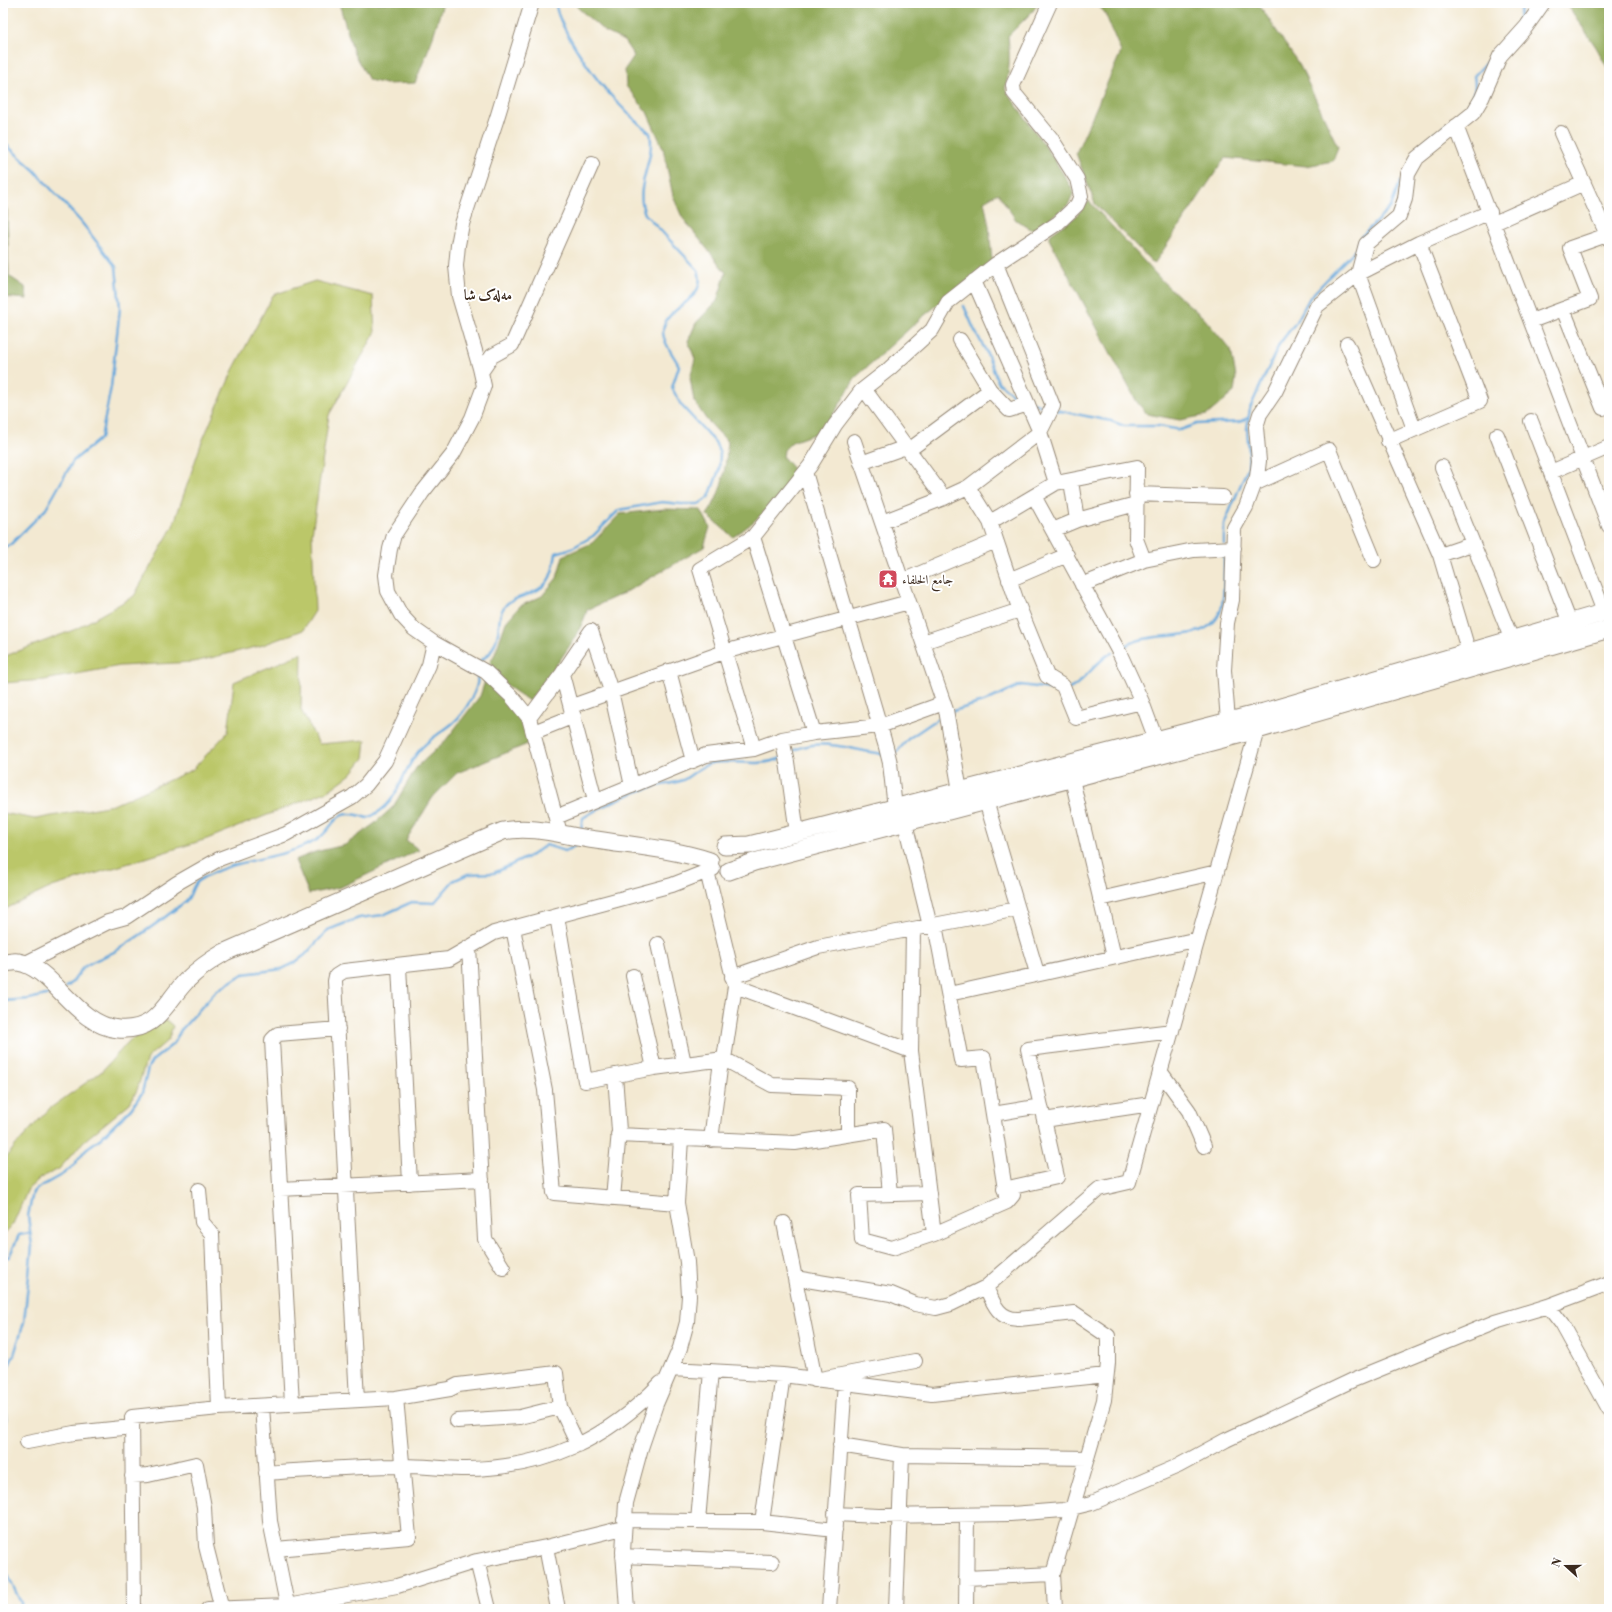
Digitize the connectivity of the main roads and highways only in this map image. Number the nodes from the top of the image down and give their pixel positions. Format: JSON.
{"nodes":[{"id":1,"x":1606,"y":612,"type":"edge"},
{"id":2,"x":1609,"y":629,"type":"edge"},
{"id":3,"x":1507,"y":641,"type":"junction"},
{"id":4,"x":1475,"y":657,"type":"junction"},
{"id":5,"x":1506,"y":660,"type":"junction"},
{"id":6,"x":1110,"y":752,"type":"junction"},
{"id":7,"x":1132,"y":755,"type":"junction"},
{"id":8,"x":1114,"y":769,"type":"junction"},
{"id":9,"x":717,"y":861,"type":"junction"},
{"id":10,"x":3,"y":963,"type":"edge"}],
"edges":[{"from":1,"to":3,"type":"main road"},
{"from":2,"to":5,"type":"main road"},
{"from":3,"to":4,"type":"main road"},
{"from":3,"to":5,"type":"main road"},
{"from":4,"to":5,"type":"main road"},
{"from":4,"to":7,"type":"main road"},
{"from":4,"to":7,"type":"main road"},
{"from":6,"to":7,"type":"main road"},
{"from":6,"to":8,"type":"main road"},
{"from":6,"to":9,"type":"main road"},
{"from":7,"to":8,"type":"main road"},
{"from":8,"to":9,"type":"main road"},
{"from":9,"to":10,"type":"main road"}]}
